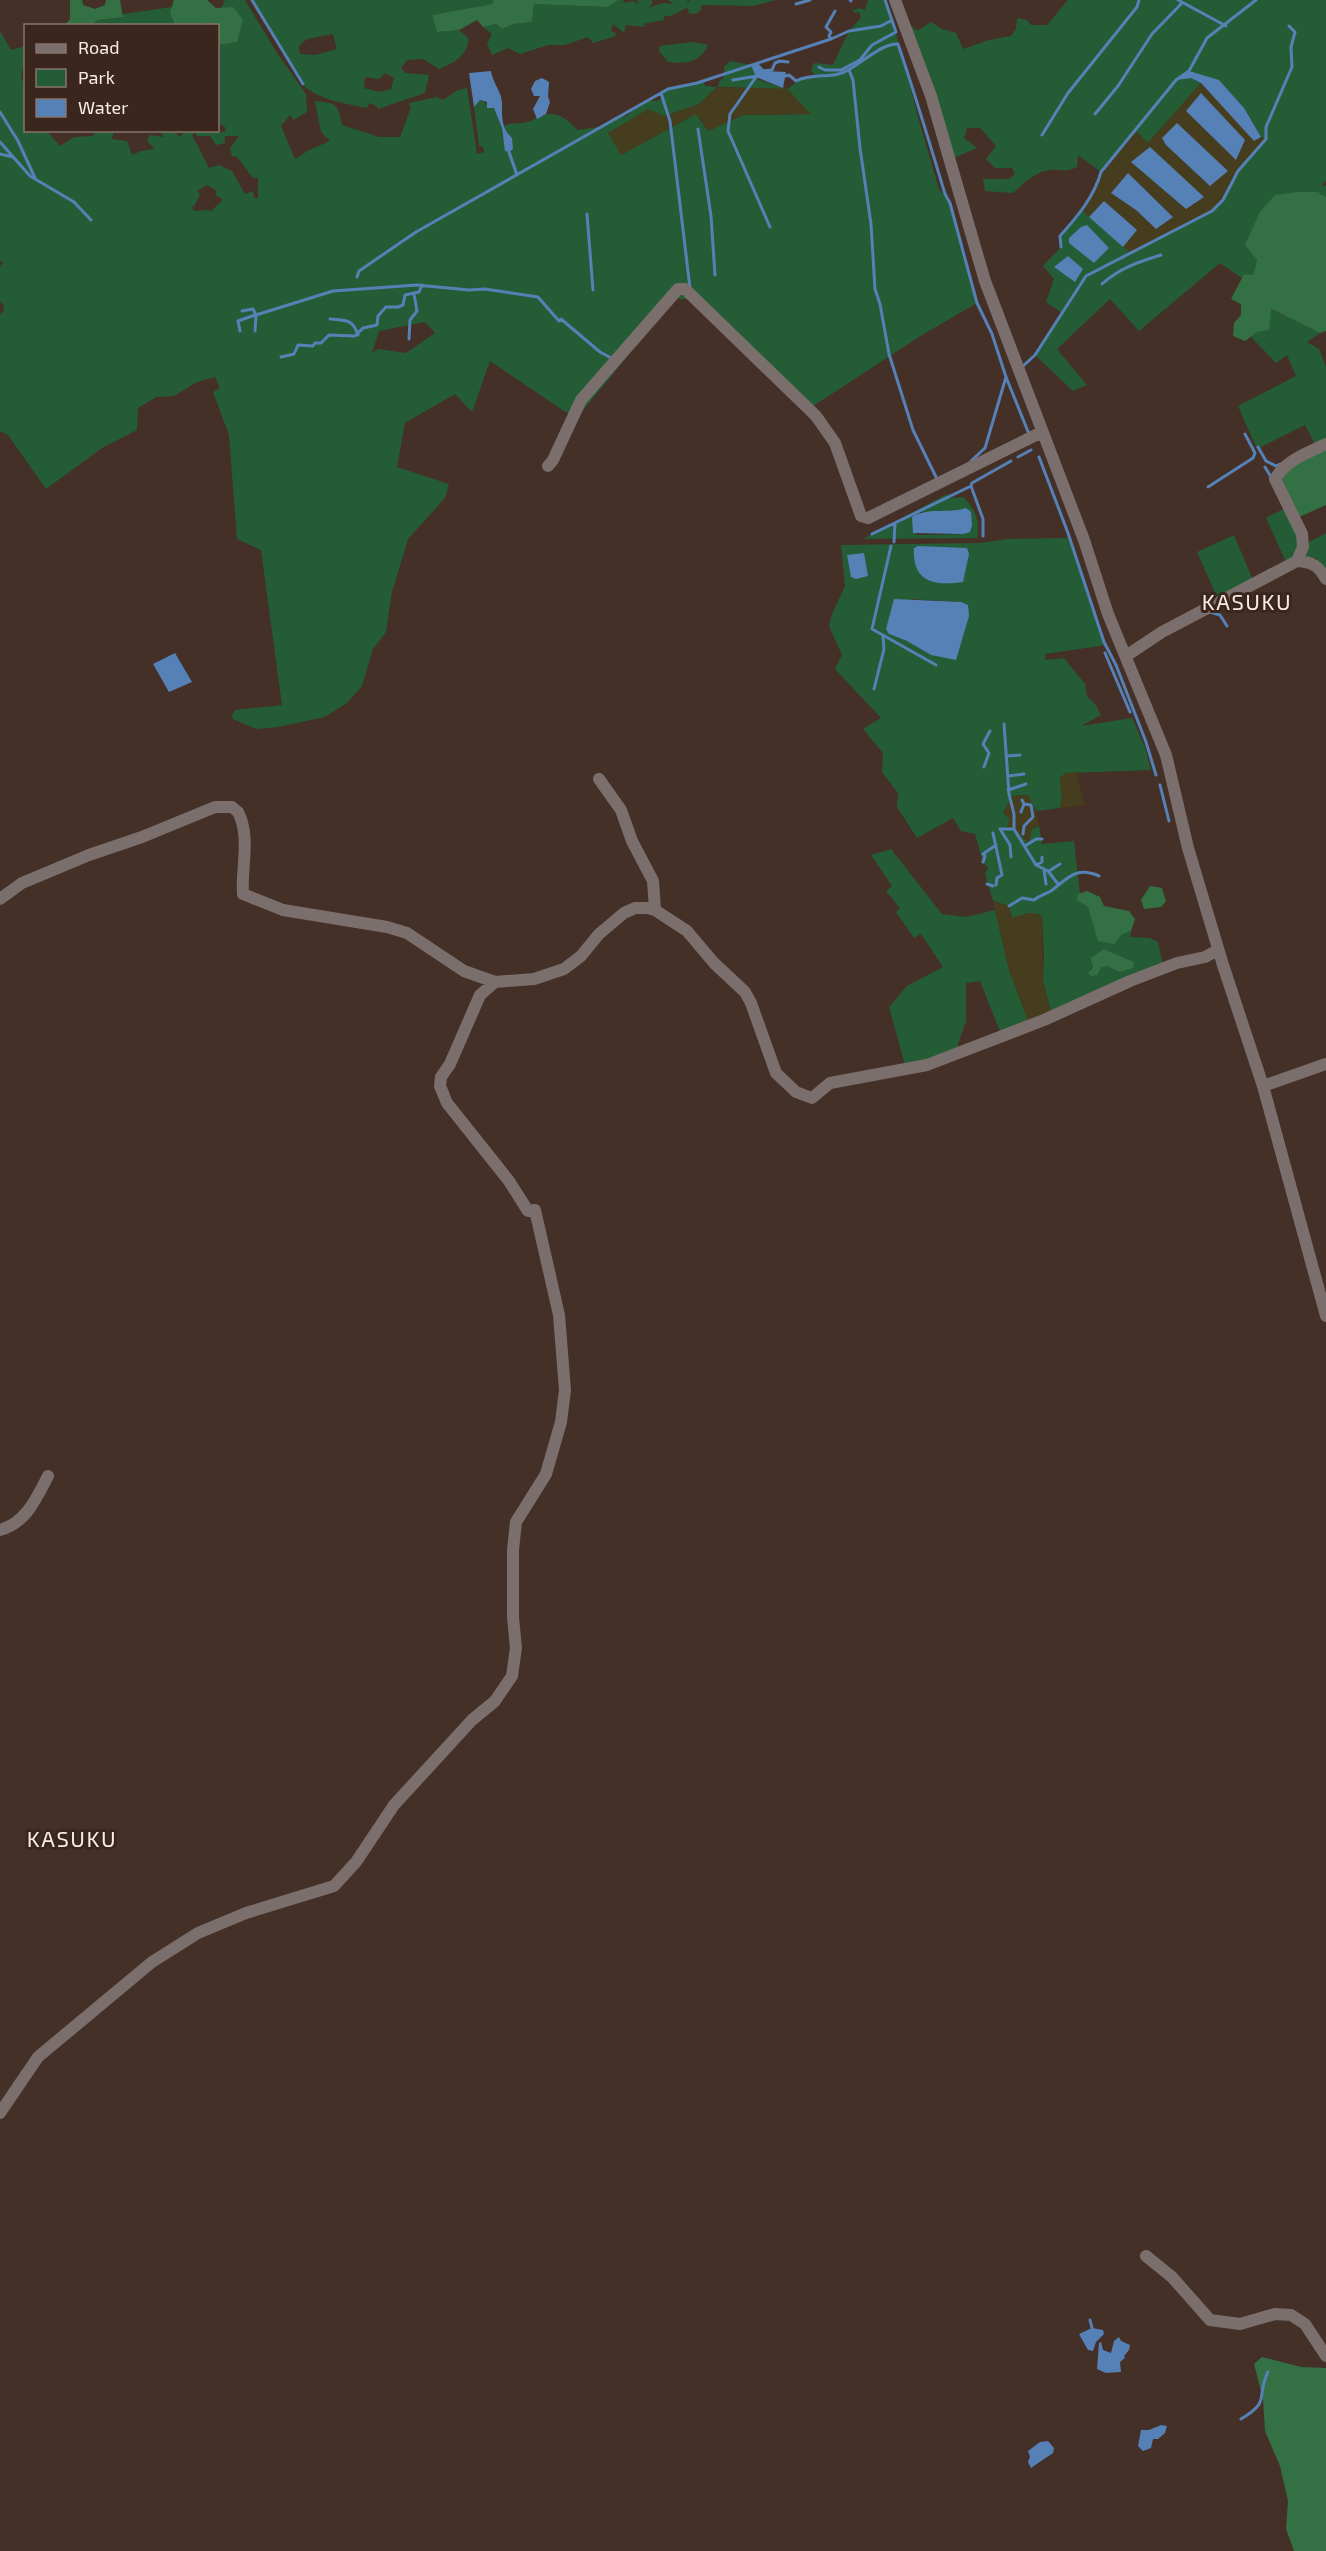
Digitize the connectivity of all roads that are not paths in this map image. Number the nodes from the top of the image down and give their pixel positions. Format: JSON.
{"nodes":[{"id":1,"x":895,"y":0,"type":"edge"},
{"id":2,"x":1042,"y":432,"type":"junction"},
{"id":3,"x":1326,"y":444,"type":"edge"},
{"id":4,"x":548,"y":466,"type":"dead end"},
{"id":5,"x":1297,"y":561,"type":"junction"},
{"id":6,"x":1326,"y":579,"type":"edge"},
{"id":7,"x":1126,"y":656,"type":"junction"},
{"id":8,"x":599,"y":779,"type":"dead end"},
{"id":9,"x":0,"y":899,"type":"edge"},
{"id":10,"x":655,"y":910,"type":"junction"},
{"id":11,"x":1218,"y":950,"type":"junction"},
{"id":12,"x":464,"y":971,"type":"junction"},
{"id":13,"x":495,"y":982,"type":"junction"},
{"id":14,"x":480,"y":995,"type":"junction"},
{"id":15,"x":1326,"y":1064,"type":"edge"},
{"id":16,"x":1263,"y":1086,"type":"junction"},
{"id":17,"x":1326,"y":1316,"type":"edge"},
{"id":18,"x":48,"y":1476,"type":"dead end"},
{"id":19,"x":0,"y":1530,"type":"edge"},
{"id":20,"x":0,"y":2113,"type":"edge"},
{"id":21,"x":1146,"y":2256,"type":"dead end"},
{"id":22,"x":1326,"y":2356,"type":"edge"}],
"edges":[{"from":1,"to":2,"type":"street"},
{"from":2,"to":4,"type":"street"},
{"from":2,"to":7,"type":"street"},
{"from":3,"to":5,"type":"street"},
{"from":5,"to":6,"type":"street"},
{"from":5,"to":7,"type":"street"},
{"from":7,"to":11,"type":"street"},
{"from":8,"to":10,"type":"street"},
{"from":9,"to":12,"type":"street"},
{"from":10,"to":11,"type":"street"},
{"from":10,"to":13,"type":"street"},
{"from":11,"to":16,"type":"street"},
{"from":12,"to":13,"type":"street"},
{"from":12,"to":14,"type":"street"},
{"from":13,"to":14,"type":"street"},
{"from":14,"to":20,"type":"street"},
{"from":15,"to":16,"type":"street"},
{"from":16,"to":17,"type":"street"},
{"from":18,"to":19,"type":"street"},
{"from":21,"to":22,"type":"street"}]}
